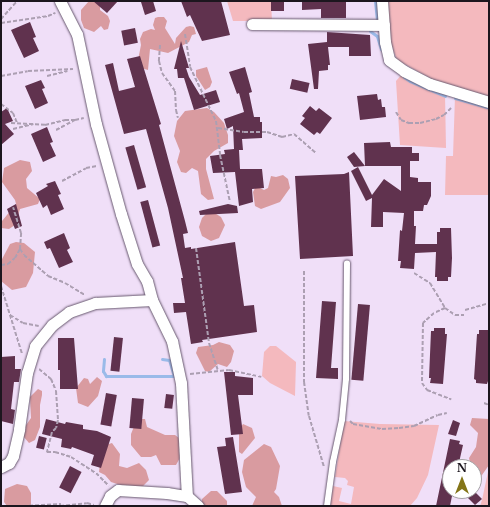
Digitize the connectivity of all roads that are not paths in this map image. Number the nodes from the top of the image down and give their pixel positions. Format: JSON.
{"nodes":[{"id":1,"x":382,"y":1,"type":"edge"},
{"id":2,"x":63,"y":5,"type":"edge"},
{"id":3,"x":252,"y":24,"type":"dead end"},
{"id":4,"x":384,"y":25,"type":"junction"},
{"id":5,"x":489,"y":102,"type":"edge"},
{"id":6,"x":347,"y":264,"type":"dead end"},
{"id":7,"x":152,"y":300,"type":"junction"},
{"id":8,"x":1,"y":467,"type":"edge"},
{"id":9,"x":187,"y":496,"type":"junction"},
{"id":10,"x":102,"y":506,"type":"edge"},
{"id":11,"x":198,"y":506,"type":"edge"},
{"id":12,"x":326,"y":506,"type":"edge"}],
"edges":[{"from":1,"to":4,"type":"street"},
{"from":2,"to":7,"type":"street"},
{"from":3,"to":4,"type":"street"},
{"from":4,"to":5,"type":"street"},
{"from":6,"to":12,"type":"lane"},
{"from":7,"to":8,"type":"street"},
{"from":7,"to":9,"type":"street"},
{"from":9,"to":10,"type":"street"},
{"from":9,"to":11,"type":"street"}]}
